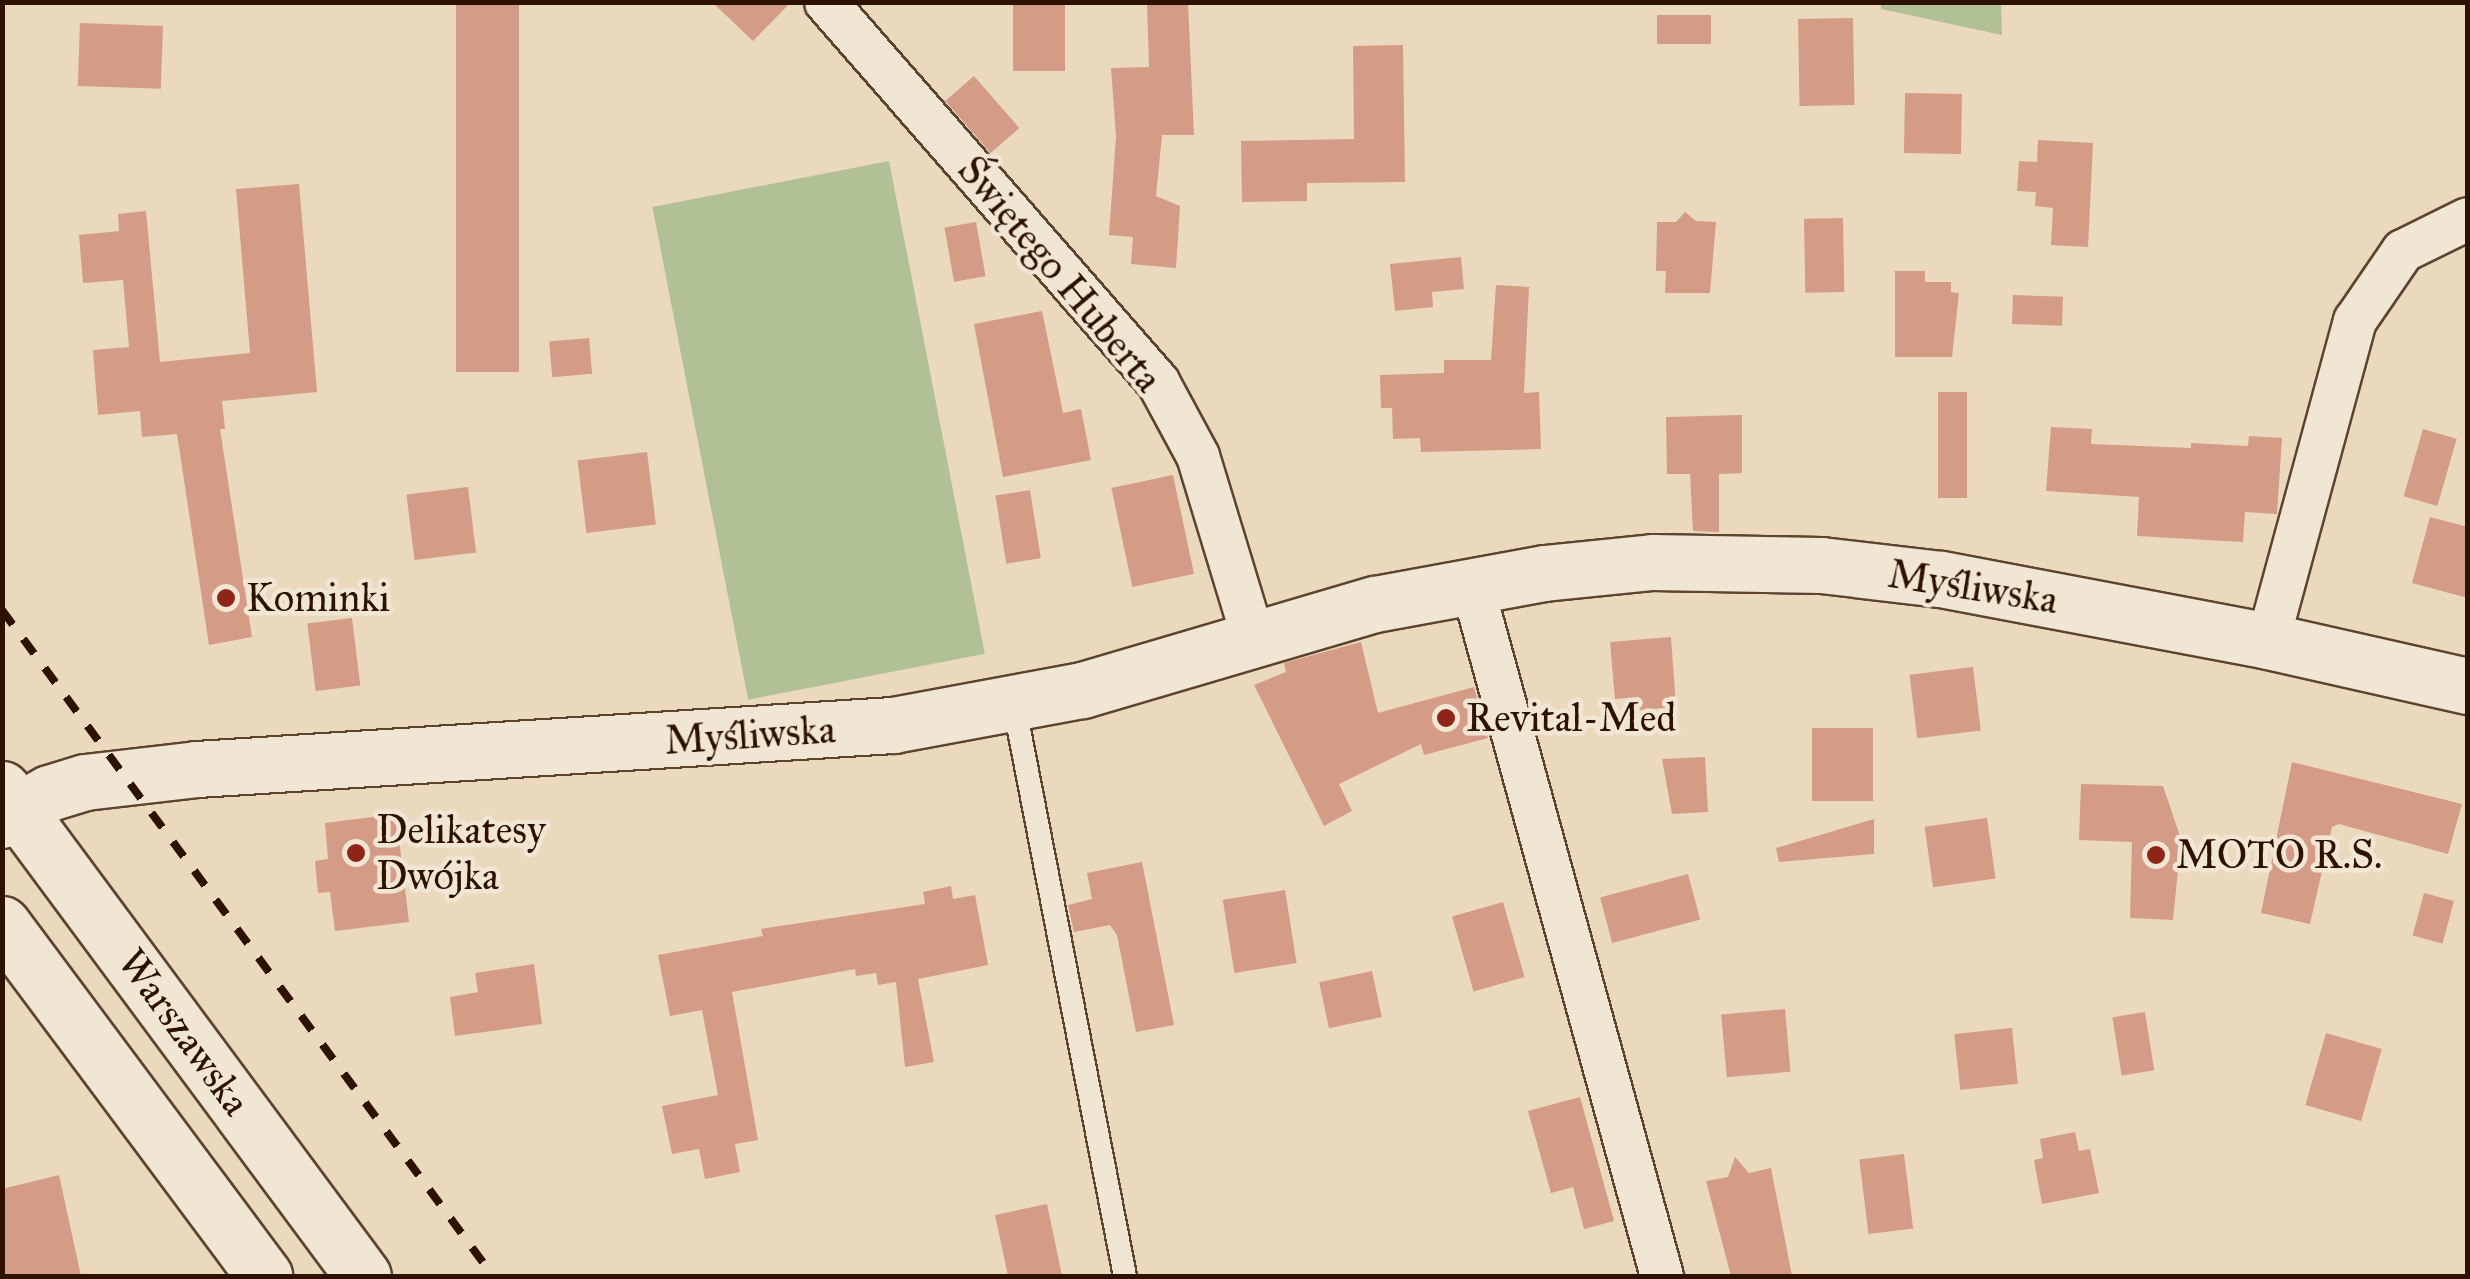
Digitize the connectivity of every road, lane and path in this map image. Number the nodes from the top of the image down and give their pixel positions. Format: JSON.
{"nodes":[{"id":1,"x":826,"y":2,"type":"edge"},
{"id":2,"x":2468,"y":219,"type":"edge"},
{"id":3,"x":1472,"y":585,"type":"junction"},
{"id":4,"x":1253,"y":637,"type":"junction"},
{"id":5,"x":2268,"y":641,"type":"junction"},
{"id":6,"x":2468,"y":686,"type":"edge"},
{"id":7,"x":1014,"y":704,"type":"junction"},
{"id":8,"x":8,"y":807,"type":"edge"},
{"id":9,"x":2,"y":924,"type":"edge"},
{"id":10,"x":264,"y":1276,"type":"edge"},
{"id":11,"x":363,"y":1276,"type":"edge"},
{"id":12,"x":1125,"y":1276,"type":"edge"},
{"id":13,"x":1662,"y":1276,"type":"edge"}],
"edges":[{"from":1,"to":4,"type":"street","name":"Świętego Huberta"},
{"from":2,"to":5,"type":"street"},
{"from":3,"to":4,"type":"street","name":"Myśliwska"},
{"from":3,"to":5,"type":"street","name":"Myśliwska"},
{"from":3,"to":13,"type":"street"},
{"from":4,"to":7,"type":"street","name":"Myśliwska"},
{"from":5,"to":6,"type":"street","name":"Myśliwska"},
{"from":7,"to":8,"type":"street","name":"Myśliwska"},
{"from":7,"to":12,"type":"lane"},
{"from":8,"to":11,"type":"street","name":"Warszawska"},
{"from":9,"to":10,"type":"street","name":"Warszawska"}]}
